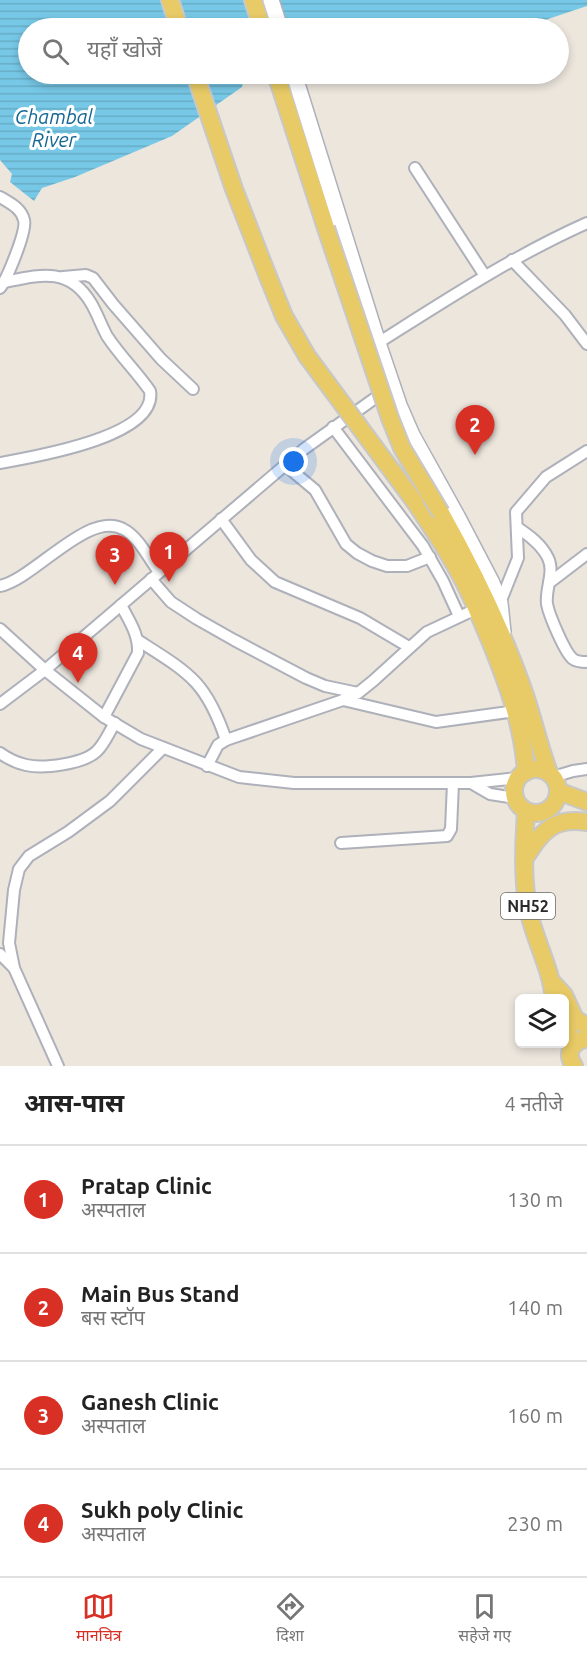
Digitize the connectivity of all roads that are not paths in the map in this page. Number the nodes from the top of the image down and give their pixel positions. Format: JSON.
{"nodes":[{"id":1,"x":170,"y":0,"type":"edge"},
{"id":2,"x":253,"y":0,"type":"edge"},
{"id":3,"x":271,"y":0,"type":"edge"},
{"id":4,"x":176,"y":18,"type":"edge"},
{"id":5,"x":259,"y":18,"type":"edge"},
{"id":6,"x":277,"y":18,"type":"edge"},
{"id":7,"x":198,"y":84,"type":"edge"},
{"id":8,"x":279,"y":84,"type":"edge"},
{"id":9,"x":297,"y":84,"type":"edge"},
{"id":10,"x":415,"y":168,"type":"dead end"},
{"id":11,"x":0,"y":198,"type":"edge"},
{"id":12,"x":587,"y":224,"type":"edge"},
{"id":13,"x":512,"y":260,"type":"junction"},
{"id":14,"x":485,"y":276,"type":"junction"},
{"id":15,"x":3,"y":278,"type":"edge"},
{"id":16,"x":63,"y":278,"type":"junction"},
{"id":17,"x":378,"y":343,"type":"junction"},
{"id":18,"x":587,"y":344,"type":"edge"},
{"id":19,"x":392,"y":386,"type":"junction"},
{"id":20,"x":193,"y":390,"type":"dead end"},
{"id":21,"x":333,"y":428,"type":"junction"},
{"id":22,"x":587,"y":451,"type":"edge"},
{"id":23,"x":0,"y":463,"type":"edge"},
{"id":24,"x":285,"y":465,"type":"junction"},
{"id":25,"x":221,"y":519,"type":"junction"},
{"id":26,"x":518,"y":528,"type":"junction"},
{"id":27,"x":587,"y":554,"type":"edge"},
{"id":28,"x":430,"y":557,"type":"junction"},
{"id":29,"x":155,"y":575,"type":"junction"},
{"id":30,"x":549,"y":583,"type":"junction"},
{"id":31,"x":0,"y":586,"type":"edge"},
{"id":32,"x":500,"y":603,"type":"junction"},
{"id":33,"x":121,"y":605,"type":"junction"},
{"id":34,"x":476,"y":609,"type":"junction"},
{"id":35,"x":459,"y":616,"type":"junction"},
{"id":36,"x":0,"y":629,"type":"edge"},
{"id":37,"x":503,"y":638,"type":"junction"},
{"id":38,"x":139,"y":641,"type":"junction"},
{"id":39,"x":409,"y":647,"type":"junction"},
{"id":40,"x":587,"y":662,"type":"edge"},
{"id":41,"x":45,"y":670,"type":"junction"},
{"id":42,"x":358,"y":693,"type":"junction"},
{"id":43,"x":343,"y":700,"type":"junction"},
{"id":44,"x":0,"y":704,"type":"edge"},
{"id":45,"x":516,"y":711,"type":"junction"},
{"id":46,"x":104,"y":717,"type":"junction"},
{"id":47,"x":115,"y":723,"type":"junction"},
{"id":48,"x":226,"y":740,"type":"junction"},
{"id":49,"x":163,"y":748,"type":"junction"},
{"id":50,"x":0,"y":753,"type":"edge"},
{"id":51,"x":207,"y":766,"type":"junction"},
{"id":52,"x":587,"y":769,"type":"edge"},
{"id":53,"x":522,"y":775,"type":"junction"},
{"id":54,"x":553,"y":781,"type":"junction"},
{"id":55,"x":453,"y":783,"type":"junction"},
{"id":56,"x":471,"y":783,"type":"junction"},
{"id":57,"x":515,"y":798,"type":"junction"},
{"id":58,"x":587,"y":802,"type":"edge"},
{"id":59,"x":526,"y":811,"type":"junction"},
{"id":60,"x":587,"y":822,"type":"edge"},
{"id":61,"x":341,"y":843,"type":"dead end"},
{"id":62,"x":524,"y":859,"type":"junction"},
{"id":63,"x":0,"y":954,"type":"edge"},
{"id":64,"x":14,"y":968,"type":"junction"},
{"id":65,"x":553,"y":990,"type":"edge"},
{"id":66,"x":587,"y":1026,"type":"edge"},
{"id":67,"x":58,"y":1066,"type":"edge"}],
"edges":[{"from":1,"to":4,"type":"main road"},
{"from":2,"to":5,"type":"main road"},
{"from":3,"to":6,"type":"street"},
{"from":7,"to":34,"type":"main road","bridge":true},
{"from":8,"to":37,"type":"main road","bridge":true},
{"from":9,"to":17,"type":"street"},
{"from":10,"to":14,"type":"street"},
{"from":11,"to":15,"type":"street"},
{"from":12,"to":13,"type":"street"},
{"from":13,"to":14,"type":"street"},
{"from":13,"to":18,"type":"street"},
{"from":14,"to":17,"type":"street"},
{"from":15,"to":16,"type":"street"},
{"from":16,"to":20,"type":"street"},
{"from":16,"to":23,"type":"street"},
{"from":17,"to":19,"type":"street"},
{"from":19,"to":21,"type":"street"},
{"from":19,"to":32,"type":"street"},
{"from":21,"to":24,"type":"street"},
{"from":21,"to":28,"type":"street"},
{"from":22,"to":26,"type":"street"},
{"from":24,"to":25,"type":"street"},
{"from":24,"to":28,"type":"street"},
{"from":25,"to":29,"type":"street"},
{"from":25,"to":39,"type":"street"},
{"from":26,"to":30,"type":"street"},
{"from":26,"to":32,"type":"street"},
{"from":27,"to":30,"type":"street"},
{"from":28,"to":35,"type":"street"},
{"from":29,"to":31,"type":"street"},
{"from":29,"to":33,"type":"street"},
{"from":29,"to":42,"type":"street"},
{"from":30,"to":40,"type":"street"},
{"from":32,"to":37,"type":"street"},
{"from":33,"to":38,"type":"street"},
{"from":33,"to":41,"type":"street"},
{"from":34,"to":35,"type":"street"},
{"from":34,"to":45,"type":"main road"},
{"from":35,"to":39,"type":"street"},
{"from":36,"to":41,"type":"street"},
{"from":37,"to":54,"type":"main road"},
{"from":38,"to":46,"type":"street"},
{"from":38,"to":48,"type":"street"},
{"from":39,"to":42,"type":"street"},
{"from":41,"to":44,"type":"street"},
{"from":41,"to":46,"type":"street"},
{"from":42,"to":43,"type":"street"},
{"from":43,"to":45,"type":"street"},
{"from":43,"to":48,"type":"street"},
{"from":45,"to":53,"type":"main road"},
{"from":46,"to":47,"type":"street"},
{"from":47,"to":49,"type":"street"},
{"from":47,"to":50,"type":"street"},
{"from":48,"to":51,"type":"street"},
{"from":49,"to":51,"type":"street"},
{"from":49,"to":64,"type":"street"},
{"from":51,"to":55,"type":"street"},
{"from":52,"to":54,"type":"street"},
{"from":53,"to":54,"type":"main road"},
{"from":53,"to":56,"type":"street"},
{"from":53,"to":57,"type":"main road"},
{"from":54,"to":58,"type":"main road"},
{"from":54,"to":59,"type":"main road"},
{"from":55,"to":56,"type":"street"},
{"from":55,"to":61,"type":"street"},
{"from":56,"to":57,"type":"street"},
{"from":57,"to":59,"type":"main road"},
{"from":59,"to":62,"type":"main road","number":"NH52"},
{"from":60,"to":62,"type":"main road"},
{"from":62,"to":65,"type":"main road","number":"NH52"},
{"from":63,"to":64,"type":"street"},
{"from":64,"to":67,"type":"street"},
{"from":65,"to":66,"type":"main road"}]}
